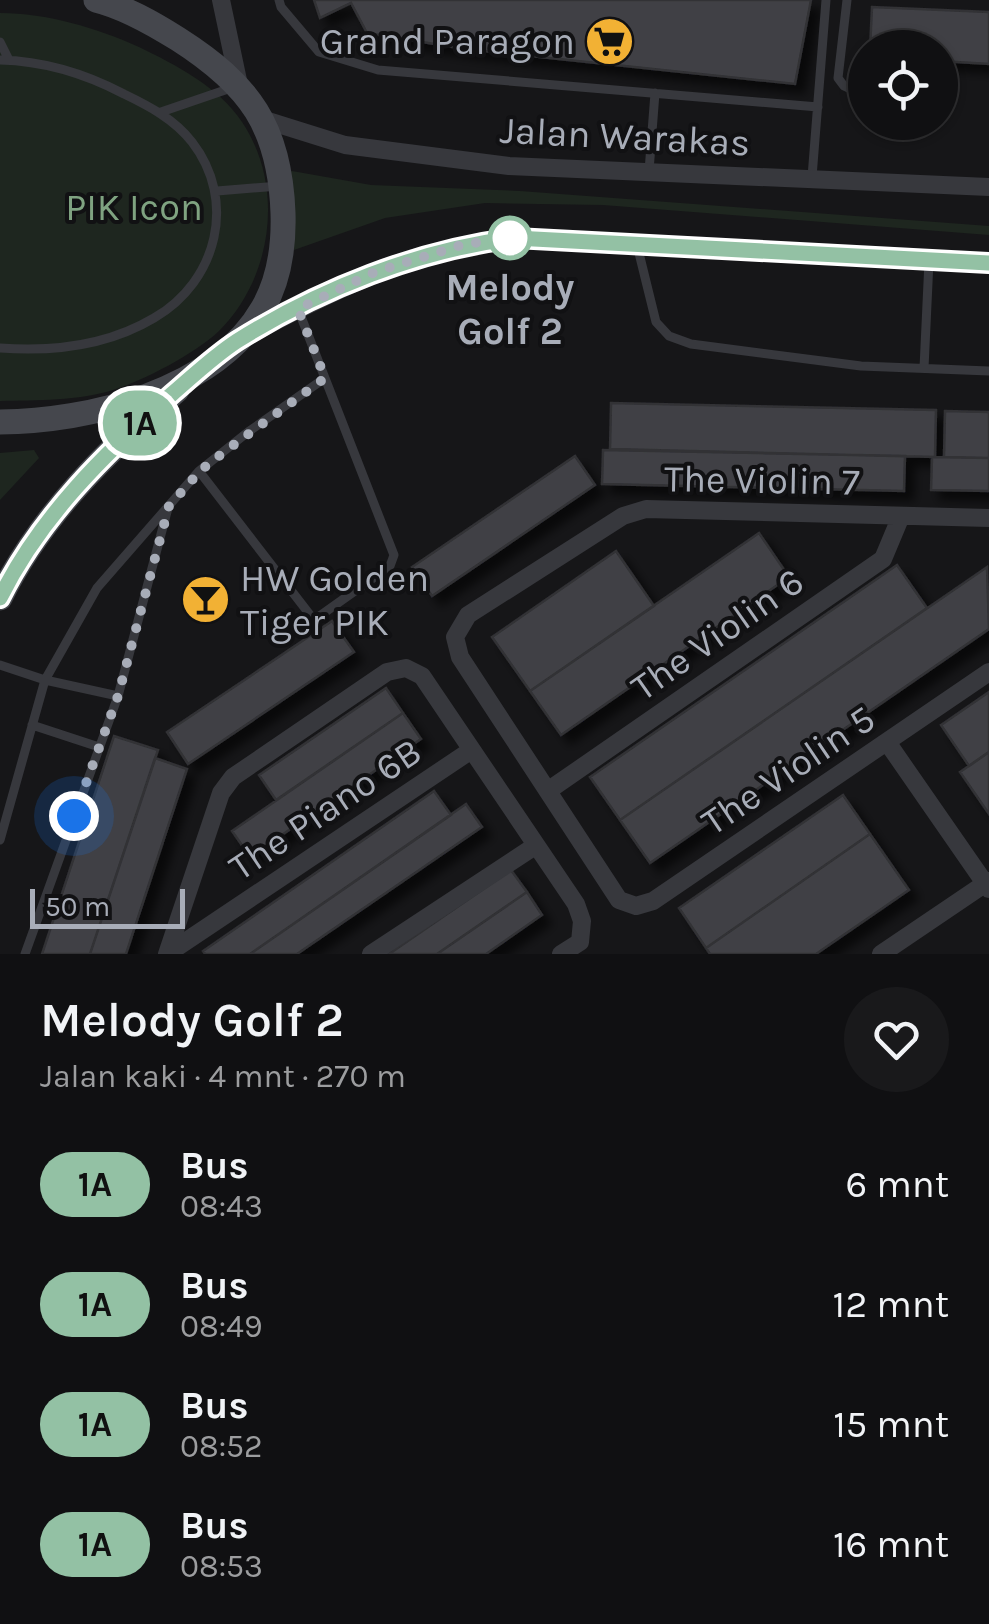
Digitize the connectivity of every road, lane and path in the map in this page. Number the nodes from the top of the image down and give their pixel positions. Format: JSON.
{"nodes":[{"id":1,"x":96,"y":0,"type":"edge"},
{"id":2,"x":221,"y":0,"type":"edge"},
{"id":3,"x":279,"y":0,"type":"edge"},
{"id":4,"x":826,"y":0,"type":"edge"},
{"id":5,"x":848,"y":0,"type":"edge"},
{"id":6,"x":0,"y":42,"type":"edge"},
{"id":7,"x":4,"y":60,"type":"edge"},
{"id":8,"x":239,"y":85,"type":"junction"},
{"id":9,"x":848,"y":88,"type":"edge"},
{"id":10,"x":655,"y":93,"type":"junction"},
{"id":11,"x":818,"y":107,"type":"junction"},
{"id":12,"x":162,"y":112,"type":"junction"},
{"id":13,"x":262,"y":119,"type":"junction"},
{"id":14,"x":649,"y":171,"type":"junction"},
{"id":15,"x":812,"y":177,"type":"junction"},
{"id":16,"x":282,"y":186,"type":"junction"},
{"id":17,"x":989,"y":187,"type":"edge"},
{"id":18,"x":217,"y":191,"type":"junction"},
{"id":19,"x":638,"y":245,"type":"junction"},
{"id":20,"x":929,"y":259,"type":"junction"},
{"id":21,"x":989,"y":263,"type":"edge"},
{"id":22,"x":298,"y":309,"type":"junction"},
{"id":23,"x":236,"y":342,"type":"junction"},
{"id":24,"x":0,"y":348,"type":"edge"},
{"id":25,"x":924,"y":368,"type":"junction"},
{"id":26,"x":989,"y":371,"type":"edge"},
{"id":27,"x":196,"y":374,"type":"junction"},
{"id":28,"x":325,"y":378,"type":"junction"},
{"id":29,"x":0,"y":422,"type":"edge"},
{"id":30,"x":200,"y":471,"type":"junction"},
{"id":31,"x":169,"y":506,"type":"junction"},
{"id":32,"x":901,"y":516,"type":"junction"},
{"id":33,"x":989,"y":518,"type":"edge"},
{"id":34,"x":0,"y":598,"type":"edge"},
{"id":35,"x":0,"y":664,"type":"edge"},
{"id":36,"x":989,"y":672,"type":"edge"},
{"id":37,"x":45,"y":680,"type":"junction"},
{"id":38,"x":118,"y":696,"type":"junction"},
{"id":39,"x":32,"y":725,"type":"junction"},
{"id":40,"x":887,"y":742,"type":"junction"},
{"id":41,"x":100,"y":747,"type":"junction"},
{"id":42,"x":470,"y":751,"type":"junction"},
{"id":43,"x":549,"y":790,"type":"junction"},
{"id":44,"x":0,"y":840,"type":"edge"},
{"id":45,"x":534,"y":846,"type":"junction"},
{"id":46,"x":988,"y":885,"type":"edge"},
{"id":47,"x":24,"y":954,"type":"edge"},
{"id":48,"x":167,"y":954,"type":"edge"},
{"id":49,"x":371,"y":954,"type":"edge"},
{"id":50,"x":561,"y":954,"type":"edge"},
{"id":51,"x":880,"y":954,"type":"edge"}],
"edges":[{"from":1,"to":8,"type":"main road"},
{"from":2,"to":8,"type":"street"},
{"from":3,"to":10,"type":"lane"},
{"from":4,"to":11,"type":"lane"},
{"from":5,"to":9,"type":"lane"},
{"from":6,"to":7,"type":"lane"},
{"from":7,"to":12,"type":"lane"},
{"from":8,"to":12,"type":"lane"},
{"from":8,"to":13,"type":"main road"},
{"from":10,"to":11,"type":"lane"},
{"from":10,"to":14,"type":"lane"},
{"from":11,"to":15,"type":"lane"},
{"from":12,"to":18,"type":"lane"},
{"from":13,"to":14,"type":"street","name":"Jalan Warakas"},
{"from":13,"to":16,"type":"main road"},
{"from":14,"to":15,"type":"street","name":"Jalan Warakas"},
{"from":15,"to":17,"type":"street","name":"Jalan Warakas"},
{"from":16,"to":18,"type":"lane"},
{"from":16,"to":23,"type":"main road"},
{"from":18,"to":24,"type":"lane"},
{"from":19,"to":20,"type":"street"},
{"from":19,"to":22,"type":"street"},
{"from":19,"to":25,"type":"lane"},
{"from":20,"to":21,"type":"street"},
{"from":20,"to":25,"type":"lane"},
{"from":22,"to":23,"type":"street"},
{"from":22,"to":28,"type":"lane"},
{"from":23,"to":27,"type":"main road"},
{"from":25,"to":26,"type":"lane"},
{"from":27,"to":29,"type":"main road"},
{"from":27,"to":34,"type":"main road"},
{"from":28,"to":30,"type":"lane"},
{"from":28,"to":30,"type":"lane"},
{"from":30,"to":31,"type":"lane"},
{"from":31,"to":37,"type":"lane"},
{"from":31,"to":38,"type":"lane"},
{"from":32,"to":33,"type":"street","name":"The Violin 7"},
{"from":32,"to":43,"type":"street","name":"The Violin 6"},
{"from":32,"to":43,"type":"street","name":"The Violin 7"},
{"from":35,"to":37,"type":"lane"},
{"from":36,"to":40,"type":"street","name":"The Violin 5"},
{"from":37,"to":38,"type":"lane"},
{"from":37,"to":39,"type":"lane"},
{"from":38,"to":41,"type":"lane"},
{"from":39,"to":41,"type":"lane"},
{"from":39,"to":44,"type":"lane"},
{"from":40,"to":43,"type":"street","name":"The Violin 5"},
{"from":40,"to":46,"type":"street"},
{"from":41,"to":47,"type":"lane"},
{"from":42,"to":45,"type":"street"},
{"from":42,"to":48,"type":"street","name":"The Piano 6B"},
{"from":42,"to":48,"type":"street"},
{"from":45,"to":49,"type":"street"},
{"from":45,"to":50,"type":"street"},
{"from":46,"to":51,"type":"street"}]}
